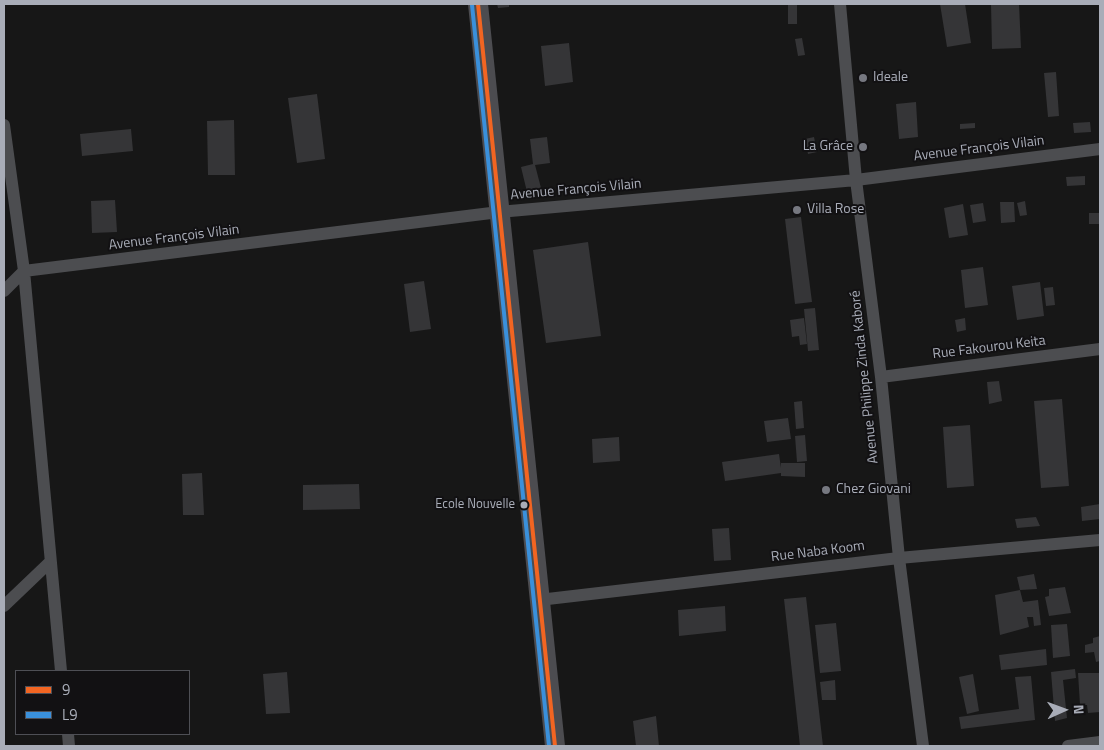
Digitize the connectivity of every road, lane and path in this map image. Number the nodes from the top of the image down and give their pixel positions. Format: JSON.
{"nodes":[{"id":1,"x":478,"y":4,"type":"edge"},
{"id":2,"x":840,"y":4,"type":"edge"},
{"id":3,"x":4,"y":125,"type":"edge"},
{"id":4,"x":1100,"y":149,"type":"edge"},
{"id":5,"x":856,"y":180,"type":"junction"},
{"id":6,"x":499,"y":212,"type":"junction"},
{"id":7,"x":24,"y":271,"type":"junction"},
{"id":8,"x":4,"y":291,"type":"edge"},
{"id":9,"x":1100,"y":349,"type":"edge"},
{"id":10,"x":881,"y":377,"type":"junction"},
{"id":11,"x":1100,"y":540,"type":"edge"},
{"id":12,"x":899,"y":558,"type":"junction"},
{"id":13,"x":50,"y":562,"type":"junction"},
{"id":14,"x":540,"y":600,"type":"junction"},
{"id":15,"x":4,"y":606,"type":"edge"},
{"id":16,"x":61,"y":670,"type":"edge"},
{"id":17,"x":1100,"y":742,"type":"edge"},
{"id":18,"x":555,"y":746,"type":"edge"},
{"id":19,"x":923,"y":746,"type":"edge"},
{"id":20,"x":1068,"y":746,"type":"edge"}],
"edges":[{"from":1,"to":6,"type":"highway"},
{"from":2,"to":5,"type":"street","name":"Avenue Philippe Zinda Kaboré"},
{"from":3,"to":7,"type":"street"},
{"from":4,"to":5,"type":"street","name":"Avenue François Vilain"},
{"from":5,"to":6,"type":"street","name":"Avenue François Vilain"},
{"from":5,"to":10,"type":"street","name":"Avenue Philippe Zinda Kaboré"},
{"from":6,"to":7,"type":"street","name":"Avenue François Vilain"},
{"from":6,"to":14,"type":"highway"},
{"from":7,"to":8,"type":"street"},
{"from":7,"to":13,"type":"street"},
{"from":9,"to":10,"type":"street","name":"Rue Fakourou Keita"},
{"from":10,"to":12,"type":"street","name":"Avenue Philippe Zinda Kaboré"},
{"from":11,"to":12,"type":"street","name":"Rue Naba Koom"},
{"from":12,"to":14,"type":"street","name":"Rue Naba Koom"},
{"from":12,"to":19,"type":"street","name":"Avenue Philippe Zinda Kaboré"},
{"from":13,"to":15,"type":"street"},
{"from":13,"to":16,"type":"street"},
{"from":14,"to":18,"type":"highway"},
{"from":17,"to":20,"type":"street"}]}
